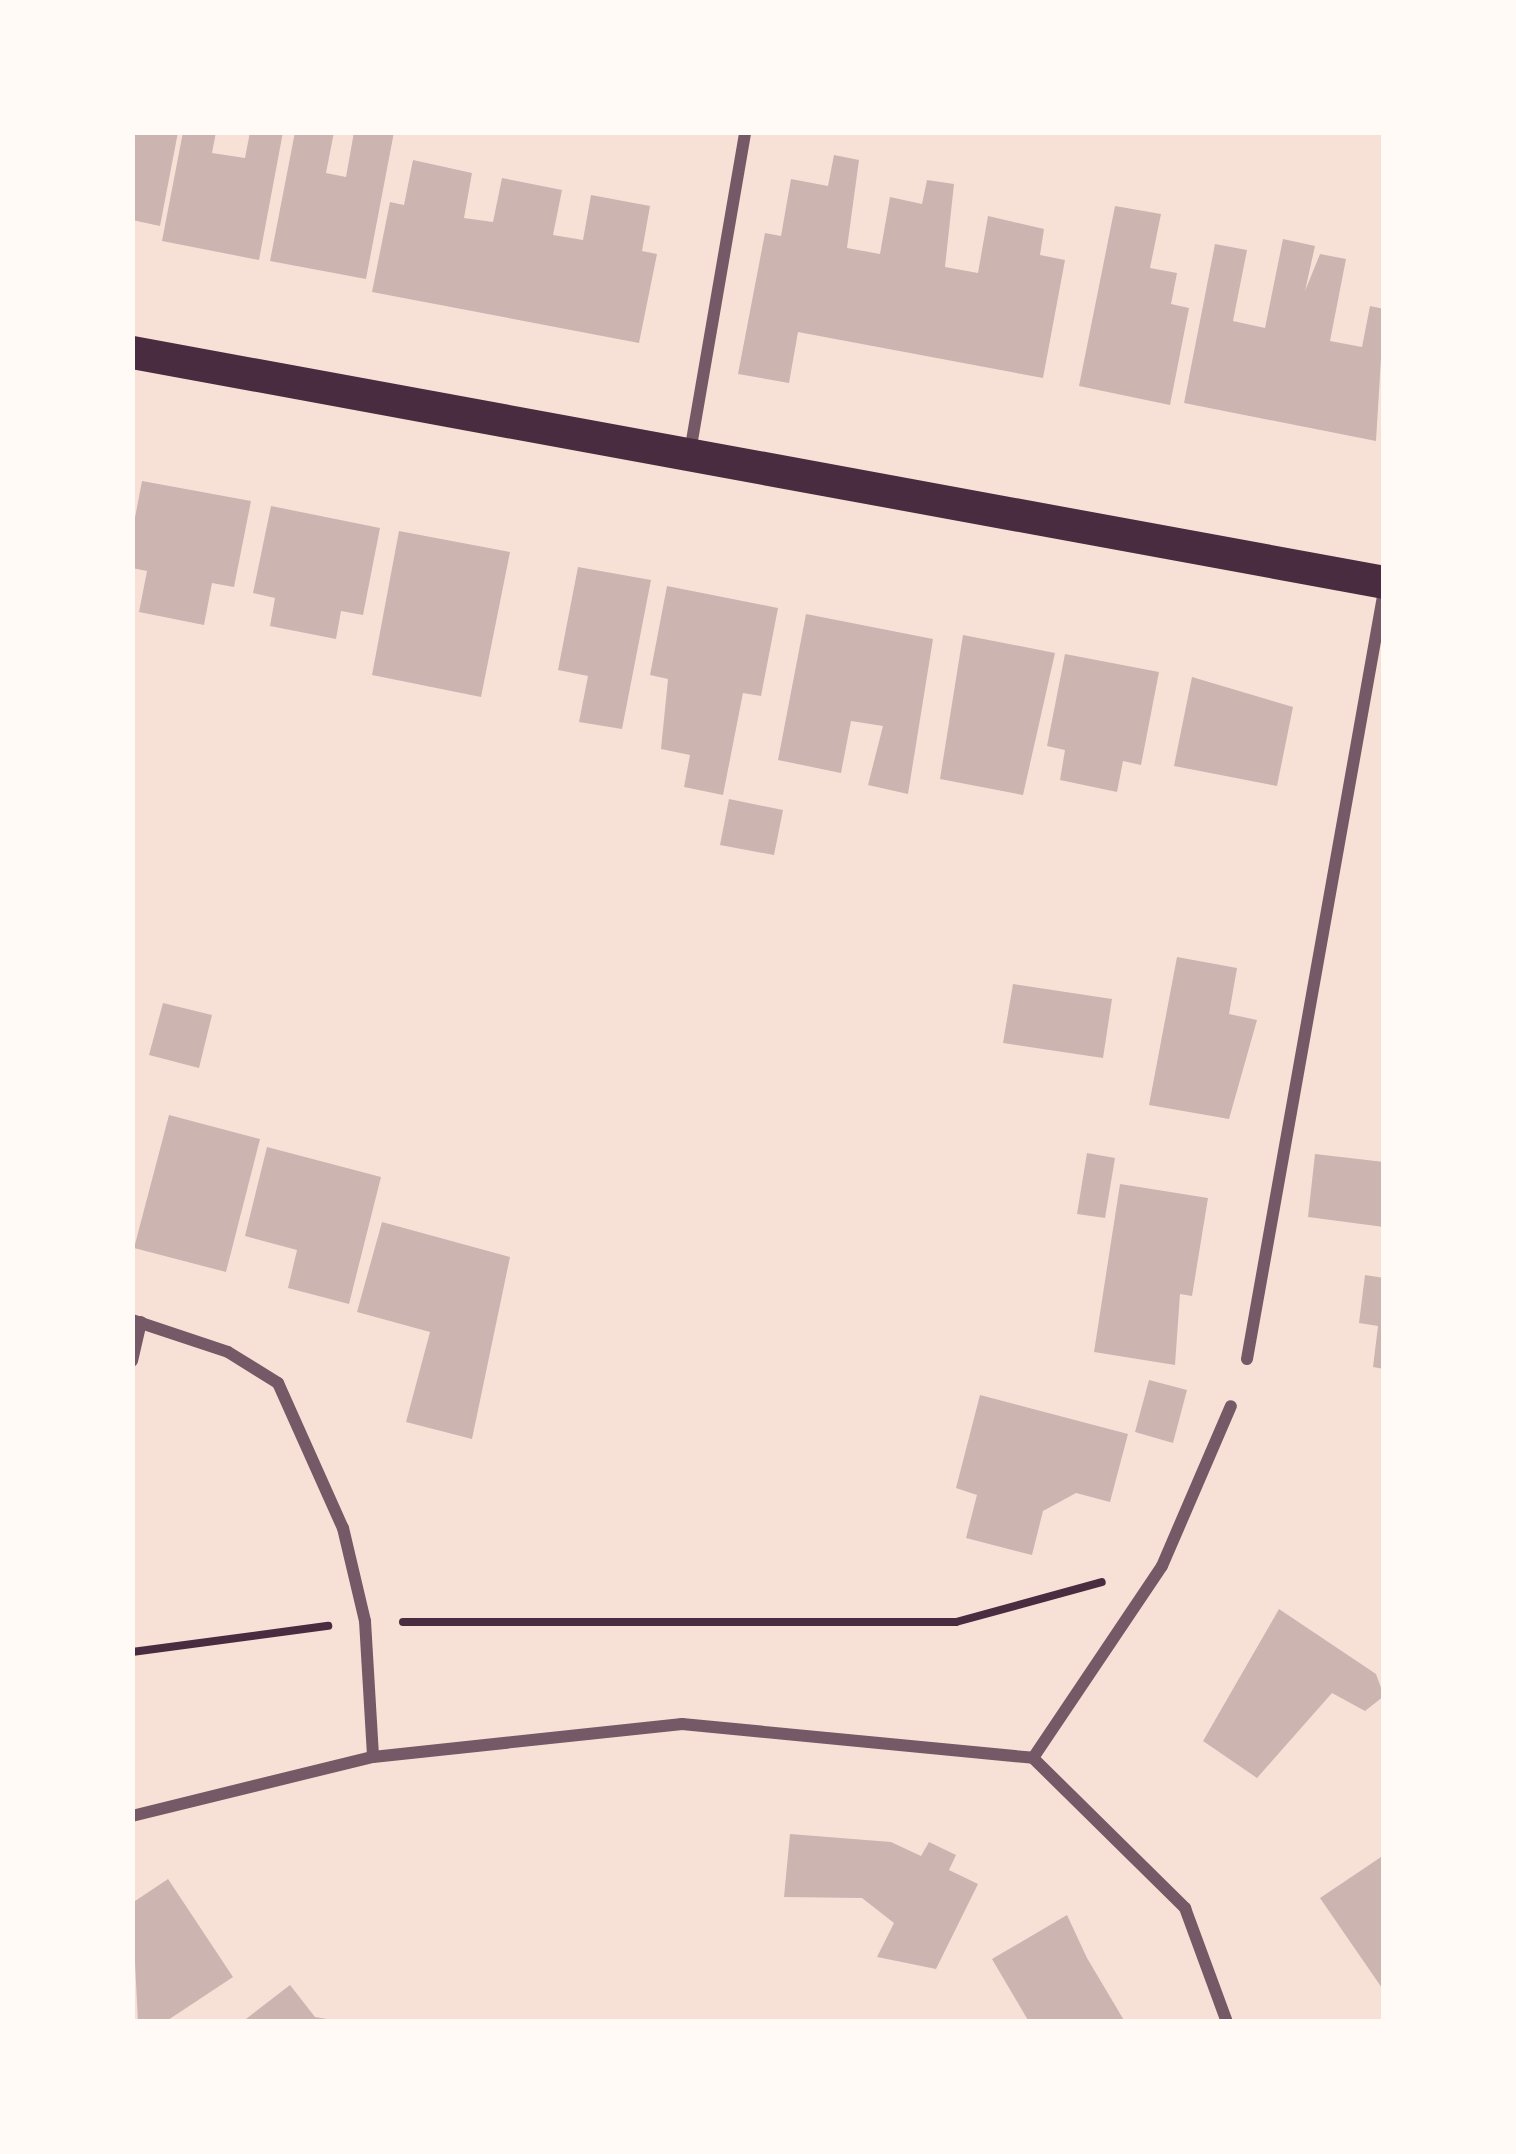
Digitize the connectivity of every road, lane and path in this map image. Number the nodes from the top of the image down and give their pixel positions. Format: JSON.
{"nodes":[{"id":1,"x":745,"y":132,"type":"edge"},
{"id":2,"x":132,"y":352,"type":"edge"},
{"id":3,"x":689,"y":453,"type":"junction"},
{"id":4,"x":1384,"y":582,"type":"edge"},
{"id":5,"x":1384,"y":592,"type":"edge"},
{"id":6,"x":137,"y":1321,"type":"edge"},
{"id":7,"x":132,"y":1360,"type":"edge"},
{"id":8,"x":1247,"y":1360,"type":"dead end"},
{"id":9,"x":1231,"y":1406,"type":"dead end"},
{"id":10,"x":1162,"y":1566,"type":"junction"},
{"id":11,"x":365,"y":1621,"type":"junction"},
{"id":12,"x":132,"y":1652,"type":"edge"},
{"id":13,"x":373,"y":1757,"type":"junction"},
{"id":14,"x":1033,"y":1759,"type":"junction"},
{"id":15,"x":132,"y":1816,"type":"edge"},
{"id":16,"x":1227,"y":2022,"type":"edge"}],
"edges":[{"from":1,"to":3,"type":"street"},
{"from":2,"to":3,"type":"highway"},
{"from":3,"to":4,"type":"highway"},
{"from":5,"to":8,"type":"street"},
{"from":6,"to":7,"type":"street"},
{"from":6,"to":11,"type":"street"},
{"from":9,"to":10,"type":"street"},
{"from":10,"to":11,"type":"path"},
{"from":10,"to":14,"type":"street"},
{"from":11,"to":12,"type":"path"},
{"from":11,"to":13,"type":"street"},
{"from":13,"to":14,"type":"street"},
{"from":13,"to":15,"type":"street"},
{"from":14,"to":16,"type":"street"}]}
